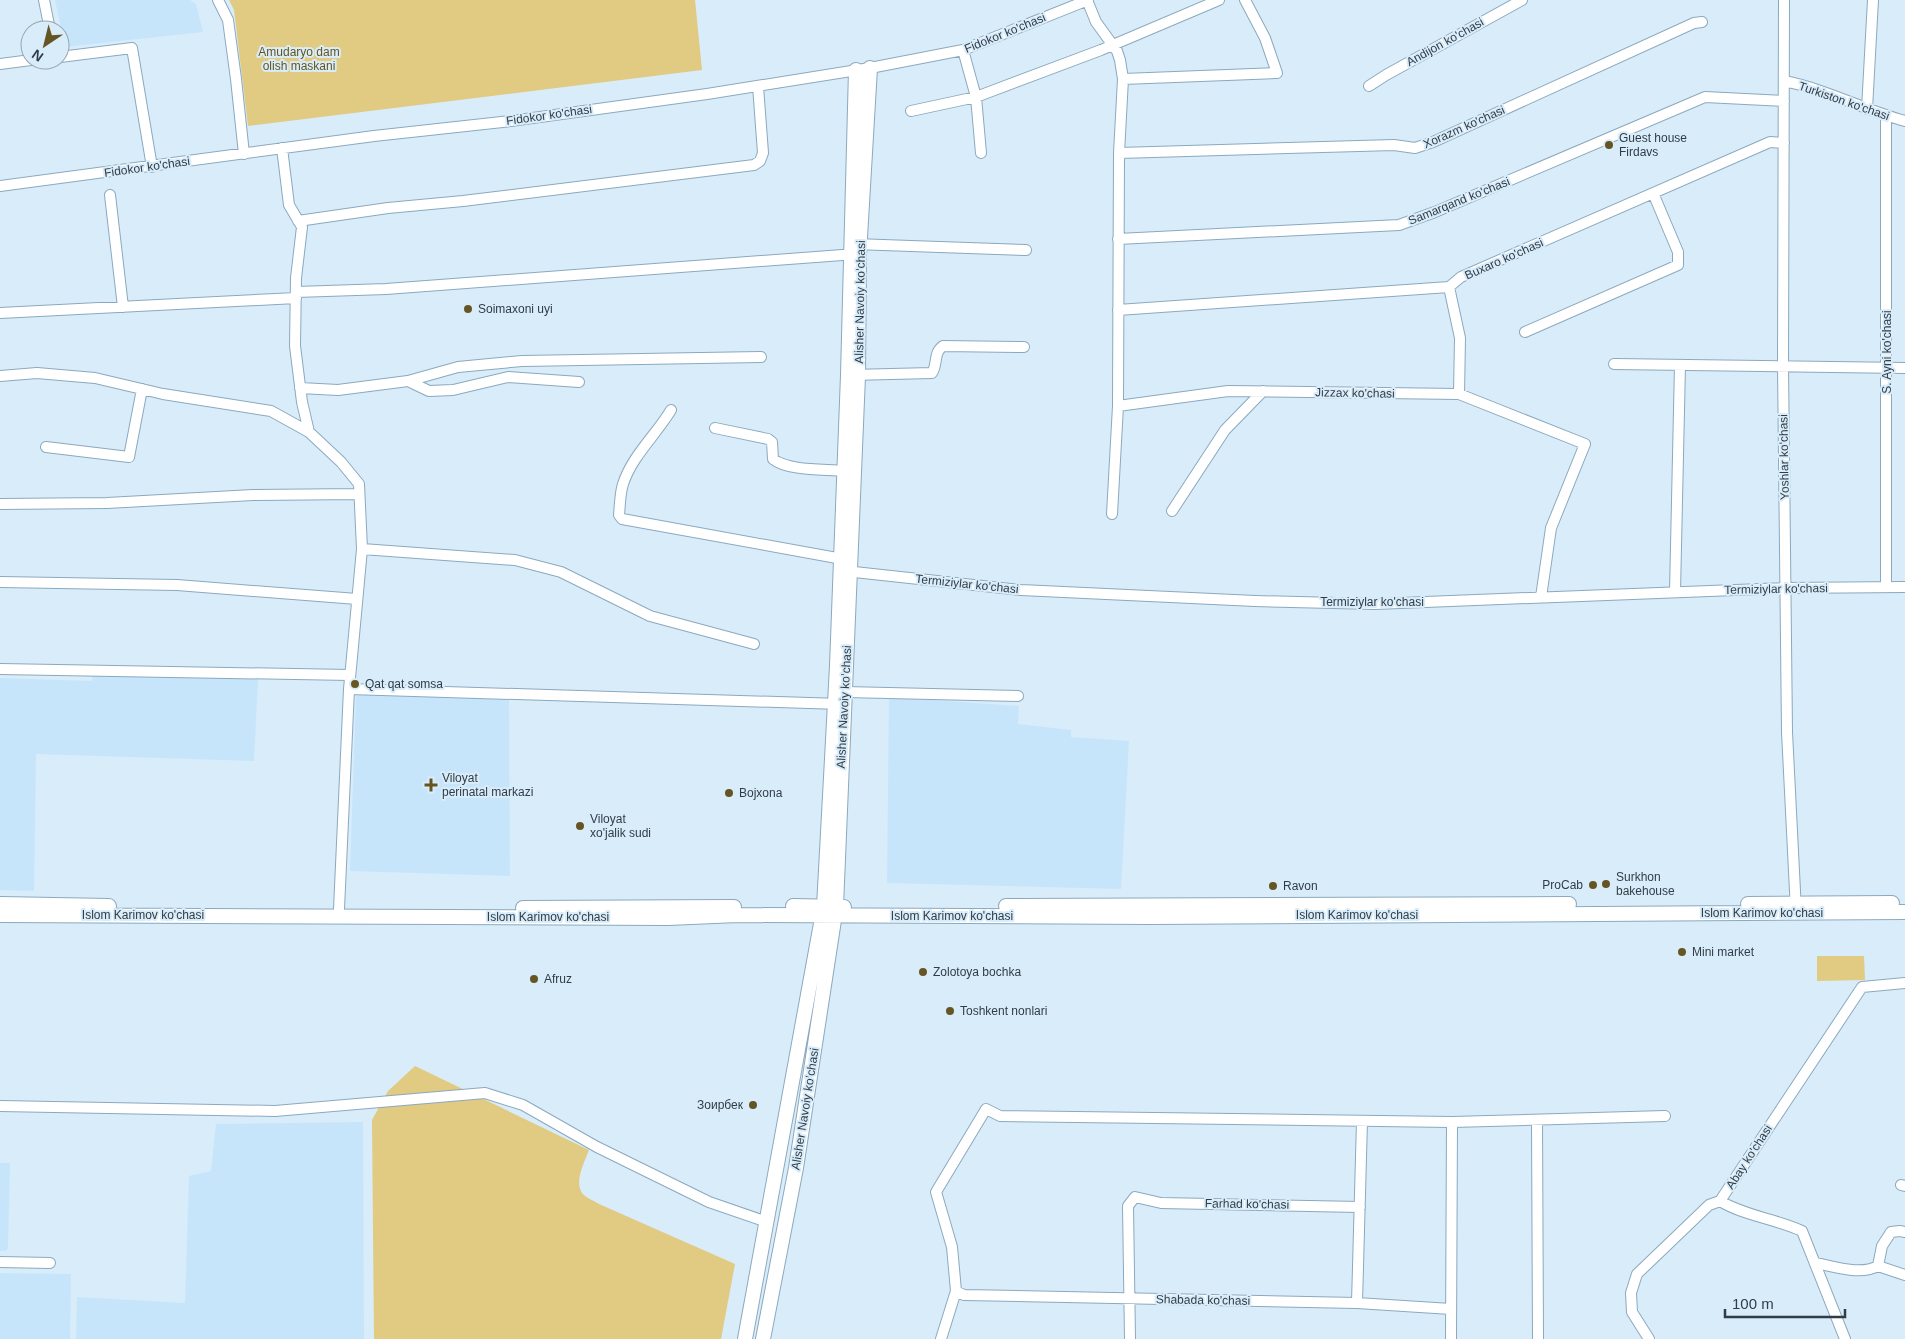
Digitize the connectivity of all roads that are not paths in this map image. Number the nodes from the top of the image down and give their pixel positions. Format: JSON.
{"nodes":[{"id":1,"x":44,"y":0,"type":"edge"},
{"id":2,"x":218,"y":0,"type":"edge"},
{"id":3,"x":1087,"y":0,"type":"edge"},
{"id":4,"x":1218,"y":0,"type":"edge"},
{"id":5,"x":1244,"y":0,"type":"edge"},
{"id":6,"x":1522,"y":0,"type":"edge"},
{"id":7,"x":1784,"y":0,"type":"edge"},
{"id":8,"x":1873,"y":0,"type":"edge"},
{"id":9,"x":48,"y":20,"type":"edge"},
{"id":10,"x":1702,"y":22,"type":"dead end"},
{"id":11,"x":1112,"y":45,"type":"junction"},
{"id":12,"x":963,"y":50,"type":"junction"},
{"id":13,"x":70,"y":56,"type":"edge"},
{"id":14,"x":20,"y":61,"type":"edge"},
{"id":15,"x":0,"y":64,"type":"edge"},
{"id":16,"x":863,"y":69,"type":"junction"},
{"id":17,"x":1123,"y":79,"type":"junction"},
{"id":18,"x":1784,"y":81,"type":"junction"},
{"id":19,"x":758,"y":86,"type":"junction"},
{"id":20,"x":1369,"y":86,"type":"dead end"},
{"id":21,"x":976,"y":97,"type":"junction"},
{"id":22,"x":1784,"y":101,"type":"junction"},
{"id":23,"x":1867,"y":109,"type":"junction"},
{"id":24,"x":911,"y":111,"type":"dead end"},
{"id":25,"x":1886,"y":116,"type":"junction"},
{"id":26,"x":1905,"y":121,"type":"edge"},
{"id":27,"x":1784,"y":142,"type":"junction"},
{"id":28,"x":282,"y":148,"type":"junction"},
{"id":29,"x":980,"y":153,"type":"dead end"},
{"id":30,"x":1119,"y":153,"type":"junction"},
{"id":31,"x":244,"y":154,"type":"junction"},
{"id":32,"x":152,"y":167,"type":"junction"},
{"id":33,"x":0,"y":186,"type":"edge"},
{"id":34,"x":1653,"y":193,"type":"junction"},
{"id":35,"x":110,"y":194,"type":"dead end"},
{"id":36,"x":298,"y":221,"type":"junction"},
{"id":37,"x":1118,"y":240,"type":"junction"},
{"id":38,"x":855,"y":249,"type":"junction"},
{"id":39,"x":1026,"y":250,"type":"dead end"},
{"id":40,"x":1449,"y":288,"type":"junction"},
{"id":41,"x":296,"y":295,"type":"junction"},
{"id":42,"x":123,"y":307,"type":"junction"},
{"id":43,"x":1118,"y":310,"type":"junction"},
{"id":44,"x":0,"y":313,"type":"edge"},
{"id":45,"x":1525,"y":332,"type":"dead end"},
{"id":46,"x":1024,"y":347,"type":"dead end"},
{"id":47,"x":761,"y":356,"type":"dead end"},
{"id":48,"x":1614,"y":364,"type":"dead end"},
{"id":49,"x":1680,"y":365,"type":"junction"},
{"id":50,"x":1782,"y":366,"type":"junction"},
{"id":51,"x":1887,"y":368,"type":"junction"},
{"id":52,"x":1905,"y":368,"type":"edge"},
{"id":53,"x":853,"y":375,"type":"junction"},
{"id":54,"x":0,"y":376,"type":"edge"},
{"id":55,"x":408,"y":381,"type":"junction"},
{"id":56,"x":579,"y":382,"type":"dead end"},
{"id":57,"x":300,"y":388,"type":"junction"},
{"id":58,"x":142,"y":389,"type":"junction"},
{"id":59,"x":1263,"y":391,"type":"junction"},
{"id":60,"x":1458,"y":394,"type":"junction"},
{"id":61,"x":1118,"y":406,"type":"junction"},
{"id":62,"x":671,"y":410,"type":"dead end"},
{"id":63,"x":715,"y":428,"type":"dead end"},
{"id":64,"x":310,"y":432,"type":"junction"},
{"id":65,"x":46,"y":447,"type":"dead end"},
{"id":66,"x":844,"y":471,"type":"junction"},
{"id":67,"x":360,"y":494,"type":"junction"},
{"id":68,"x":0,"y":504,"type":"edge"},
{"id":69,"x":1172,"y":511,"type":"dead end"},
{"id":70,"x":1112,"y":514,"type":"dead end"},
{"id":71,"x":362,"y":549,"type":"junction"},
{"id":72,"x":845,"y":566,"type":"junction"},
{"id":73,"x":0,"y":582,"type":"edge"},
{"id":74,"x":1886,"y":587,"type":"junction"},
{"id":75,"x":1905,"y":587,"type":"edge"},
{"id":76,"x":1786,"y":588,"type":"junction"},
{"id":77,"x":1675,"y":592,"type":"junction"},
{"id":78,"x":1541,"y":597,"type":"junction"},
{"id":79,"x":357,"y":599,"type":"junction"},
{"id":80,"x":754,"y":644,"type":"dead end"},
{"id":81,"x":0,"y":669,"type":"edge"},
{"id":82,"x":350,"y":675,"type":"junction"},
{"id":83,"x":348,"y":689,"type":"junction"},
{"id":84,"x":1018,"y":696,"type":"dead end"},
{"id":85,"x":841,"y":700,"type":"junction"},
{"id":86,"x":1905,"y":903,"type":"edge"},
{"id":87,"x":0,"y":904,"type":"edge"},
{"id":88,"x":339,"y":908,"type":"junction"},
{"id":89,"x":1796,"y":909,"type":"junction"},
{"id":90,"x":829,"y":912,"type":"junction"},
{"id":91,"x":1905,"y":912,"type":"edge"},
{"id":92,"x":0,"y":915,"type":"edge"},
{"id":93,"x":1905,"y":983,"type":"edge"},
{"id":94,"x":0,"y":1106,"type":"edge"},
{"id":95,"x":1665,"y":1116,"type":"dead end"},
{"id":96,"x":1537,"y":1120,"type":"junction"},
{"id":97,"x":1362,"y":1121,"type":"junction"},
{"id":98,"x":1452,"y":1122,"type":"junction"},
{"id":99,"x":1720,"y":1201,"type":"junction"},
{"id":100,"x":1360,"y":1207,"type":"junction"},
{"id":101,"x":767,"y":1222,"type":"junction"},
{"id":102,"x":1905,"y":1232,"type":"edge"},
{"id":103,"x":764,"y":1237,"type":"junction"},
{"id":104,"x":782,"y":1240,"type":"junction"},
{"id":105,"x":0,"y":1262,"type":"edge"},
{"id":106,"x":50,"y":1263,"type":"dead end"},
{"id":107,"x":1815,"y":1263,"type":"junction"},
{"id":108,"x":1878,"y":1266,"type":"junction"},
{"id":109,"x":1905,"y":1276,"type":"edge"},
{"id":110,"x":956,"y":1291,"type":"junction"},
{"id":111,"x":1130,"y":1298,"type":"junction"},
{"id":112,"x":1356,"y":1303,"type":"junction"},
{"id":113,"x":1451,"y":1309,"type":"junction"},
{"id":114,"x":745,"y":1339,"type":"edge"},
{"id":115,"x":763,"y":1339,"type":"edge"},
{"id":116,"x":941,"y":1339,"type":"edge"},
{"id":117,"x":1130,"y":1339,"type":"edge"},
{"id":118,"x":1451,"y":1339,"type":"edge"},
{"id":119,"x":1538,"y":1339,"type":"edge"},
{"id":120,"x":1649,"y":1339,"type":"edge"},
{"id":121,"x":1845,"y":1339,"type":"edge"}],
"edges":[{"from":1,"to":9,"type":"street"},
{"from":2,"to":31,"type":"street"},
{"from":3,"to":11,"type":"street"},
{"from":3,"to":12,"type":"street","name":"Fidokor ko'chasi"},
{"from":4,"to":11,"type":"street"},
{"from":5,"to":17,"type":"street"},
{"from":6,"to":20,"type":"street","name":"Andijon ko'chasi"},
{"from":7,"to":18,"type":"street","name":"Yoshlar ko'chasi"},
{"from":8,"to":23,"type":"street"},
{"from":10,"to":30,"type":"street","name":"Xorazm ko'chasi"},
{"from":11,"to":17,"type":"street"},
{"from":11,"to":21,"type":"street"},
{"from":12,"to":16,"type":"street","name":"Fidokor ko'chasi"},
{"from":12,"to":21,"type":"street"},
{"from":13,"to":32,"type":"street"},
{"from":14,"to":15,"type":"street"},
{"from":16,"to":19,"type":"street","name":"Fidokor ko'chasi"},
{"from":16,"to":38,"type":"main road","name":"Alisher Navoiy ko’chasi"},
{"from":17,"to":30,"type":"street"},
{"from":18,"to":22,"type":"street","name":"Yoshlar ko'chasi"},
{"from":18,"to":23,"type":"street","name":"Turkiston ko'chasi"},
{"from":19,"to":28,"type":"street","name":"Fidokor ko'chasi"},
{"from":19,"to":36,"type":"street"},
{"from":21,"to":24,"type":"street"},
{"from":21,"to":29,"type":"street"},
{"from":22,"to":27,"type":"street","name":"Yoshlar ko'chasi"},
{"from":22,"to":37,"type":"street","name":"Samarqand ko'chasi"},
{"from":23,"to":25,"type":"street","name":"Turkiston ko'chasi"},
{"from":25,"to":26,"type":"street","name":"Turkiston ko'chasi"},
{"from":25,"to":51,"type":"street","name":"S. Ayni ko'chasi"},
{"from":27,"to":34,"type":"street","name":"Buxaro ko'chasi"},
{"from":27,"to":50,"type":"street","name":"Yoshlar ko'chasi"},
{"from":28,"to":31,"type":"street","name":"Fidokor ko'chasi"},
{"from":28,"to":36,"type":"street"},
{"from":30,"to":37,"type":"street"},
{"from":31,"to":32,"type":"street","name":"Fidokor ko'chasi"},
{"from":32,"to":33,"type":"street","name":"Fidokor ko'chasi"},
{"from":34,"to":40,"type":"street","name":"Buxaro ko'chasi"},
{"from":34,"to":45,"type":"street"},
{"from":35,"to":42,"type":"street"},
{"from":36,"to":41,"type":"street"},
{"from":37,"to":43,"type":"street"},
{"from":38,"to":39,"type":"street"},
{"from":38,"to":41,"type":"street"},
{"from":38,"to":53,"type":"main road","name":"Alisher Navoiy ko’chasi"},
{"from":40,"to":43,"type":"street"},
{"from":40,"to":60,"type":"street"},
{"from":41,"to":42,"type":"street"},
{"from":41,"to":57,"type":"street"},
{"from":42,"to":44,"type":"street"},
{"from":43,"to":61,"type":"street"},
{"from":46,"to":53,"type":"street"},
{"from":47,"to":55,"type":"street"},
{"from":48,"to":49,"type":"street"},
{"from":49,"to":50,"type":"street"},
{"from":49,"to":77,"type":"street"},
{"from":50,"to":51,"type":"street"},
{"from":50,"to":76,"type":"street","name":"Yoshlar ko'chasi"},
{"from":51,"to":52,"type":"street"},
{"from":51,"to":74,"type":"street","name":"S. Ayni ko'chasi"},
{"from":53,"to":66,"type":"main road","name":"Alisher Navoiy ko’chasi"},
{"from":53,"to":72,"type":"main road","name":"Alisher Navoiy ko’chasi"},
{"from":54,"to":58,"type":"street"},
{"from":55,"to":56,"type":"street"},
{"from":55,"to":57,"type":"street"},
{"from":57,"to":64,"type":"street"},
{"from":58,"to":64,"type":"street"},
{"from":58,"to":65,"type":"street"},
{"from":59,"to":60,"type":"street","name":"Jizzax ko'chasi"},
{"from":59,"to":61,"type":"street","name":"Jizzax ko'chasi"},
{"from":59,"to":69,"type":"street"},
{"from":60,"to":78,"type":"street","name":"Jizzax ko'chasi"},
{"from":61,"to":70,"type":"street"},
{"from":62,"to":72,"type":"street","name":"Termiziylar ko'chasi"},
{"from":63,"to":66,"type":"street"},
{"from":64,"to":67,"type":"street"},
{"from":66,"to":72,"type":"main road","name":"Alisher Navoiy ko’chasi"},
{"from":67,"to":68,"type":"street"},
{"from":67,"to":71,"type":"street"},
{"from":71,"to":79,"type":"street"},
{"from":71,"to":80,"type":"street"},
{"from":72,"to":78,"type":"street","name":"Termiziylar ko'chasi"},
{"from":72,"to":85,"type":"main road","name":"Alisher Navoiy ko’chasi"},
{"from":73,"to":79,"type":"street"},
{"from":74,"to":75,"type":"street","name":"Termiziylar ko'chasi"},
{"from":74,"to":76,"type":"street","name":"Termiziylar ko'chasi"},
{"from":76,"to":77,"type":"street","name":"Termiziylar ko'chasi"},
{"from":76,"to":89,"type":"street","name":"Yoshlar ko'chasi"},
{"from":77,"to":78,"type":"street","name":"Termiziylar ko'chasi"},
{"from":79,"to":82,"type":"street"},
{"from":81,"to":82,"type":"street"},
{"from":82,"to":83,"type":"street"},
{"from":83,"to":85,"type":"street"},
{"from":83,"to":88,"type":"street"},
{"from":84,"to":85,"type":"street"},
{"from":85,"to":90,"type":"main road","name":"Alisher Navoiy ko’chasi"},
{"from":86,"to":89,"type":"main road","name":"Islom Karimov ko'chasi"},
{"from":87,"to":88,"type":"main road","name":"Islom Karimov ko'chasi"},
{"from":88,"to":90,"type":"main road","name":"Islom Karimov ko'chasi"},
{"from":89,"to":90,"type":"main road","name":"Islom Karimov ko'chasi"},
{"from":89,"to":91,"type":"main road","name":"Islom Karimov ko'chasi"},
{"from":90,"to":92,"type":"main road","name":"Islom Karimov ko'chasi"},
{"from":90,"to":101,"type":"main road","name":"Alisher Navoiy ko’chasi"},
{"from":90,"to":104,"type":"main road","name":"Alisher Navoiy ko’chasi"},
{"from":93,"to":99,"type":"street","name":"Abay ko'chasi"},
{"from":94,"to":101,"type":"street"},
{"from":95,"to":96,"type":"street"},
{"from":96,"to":98,"type":"street"},
{"from":96,"to":119,"type":"street"},
{"from":97,"to":98,"type":"street"},
{"from":97,"to":100,"type":"street"},
{"from":97,"to":110,"type":"street"},
{"from":98,"to":113,"type":"street"},
{"from":99,"to":107,"type":"street"},
{"from":99,"to":120,"type":"street","name":"Abay ko'chasi"},
{"from":100,"to":111,"type":"street","name":"Farhad ko'chasi"},
{"from":100,"to":112,"type":"street"},
{"from":101,"to":103,"type":"main road","name":"Alisher Navoiy ko’chasi"},
{"from":102,"to":108,"type":"street"},
{"from":103,"to":104,"type":"main road"},
{"from":103,"to":114,"type":"main road","name":"Alisher Navoiy ko’chasi"},
{"from":104,"to":115,"type":"main road","name":"Alisher Navoiy ko’chasi"},
{"from":105,"to":106,"type":"street"},
{"from":107,"to":108,"type":"street"},
{"from":107,"to":121,"type":"street"},
{"from":108,"to":109,"type":"street"},
{"from":110,"to":111,"type":"street","name":"Shabada ko'chasi"},
{"from":110,"to":116,"type":"street"},
{"from":111,"to":112,"type":"street","name":"Shabada ko'chasi"},
{"from":111,"to":117,"type":"street"},
{"from":112,"to":113,"type":"street","name":"Shabada ko'chasi"},
{"from":113,"to":118,"type":"street"}]}
